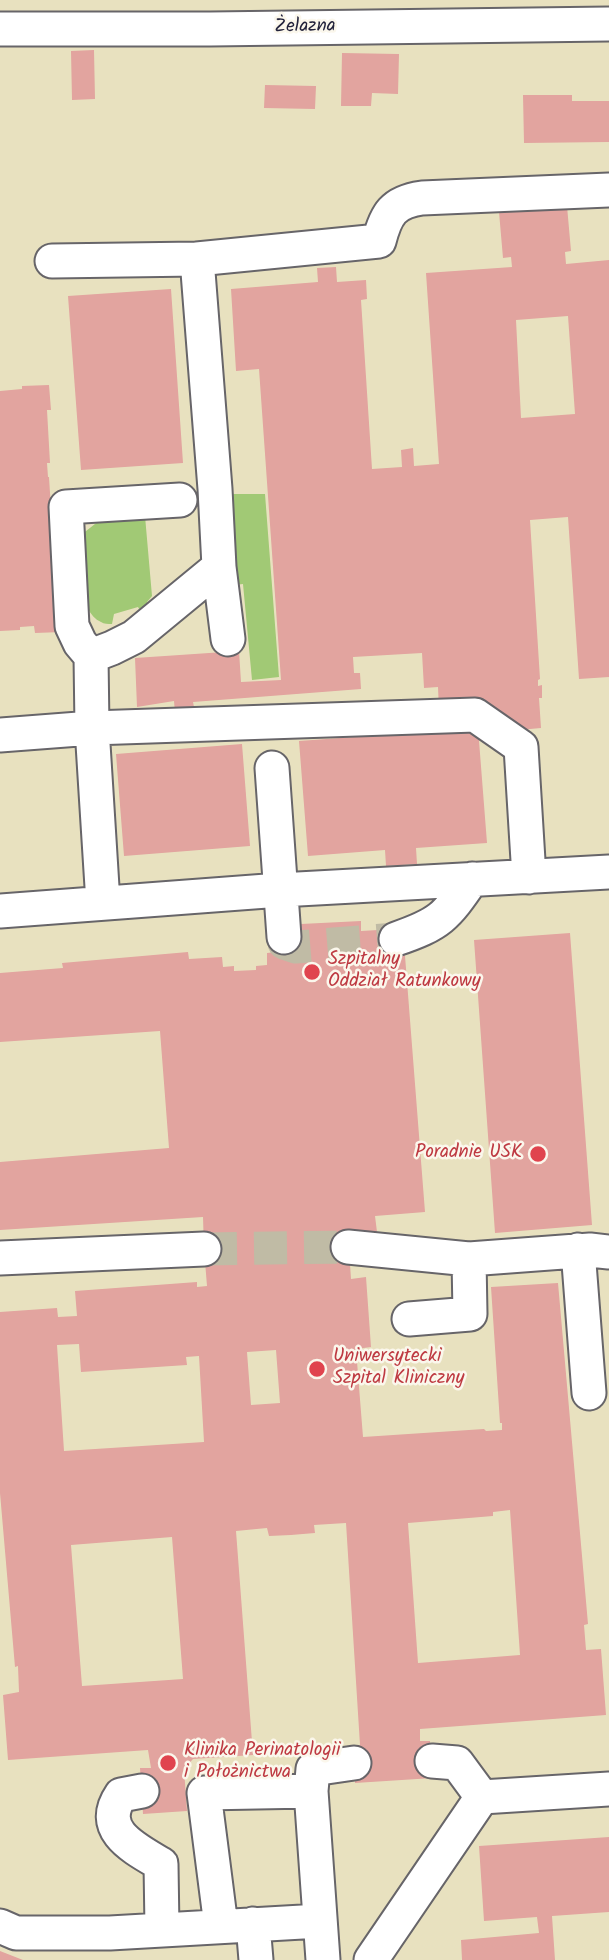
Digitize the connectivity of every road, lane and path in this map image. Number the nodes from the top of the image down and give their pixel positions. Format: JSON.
{"nodes":[{"id":1,"x":521,"y":13,"type":"edge"},
{"id":2,"x":40,"y":15,"type":"edge"},
{"id":3,"x":609,"y":24,"type":"edge"},
{"id":4,"x":0,"y":29,"type":"edge"},
{"id":5,"x":609,"y":190,"type":"edge"},
{"id":6,"x":197,"y":259,"type":"junction"},
{"id":7,"x":52,"y":261,"type":"dead end"},
{"id":8,"x":180,"y":500,"type":"dead end"},
{"id":9,"x":219,"y":567,"type":"junction"},
{"id":10,"x":228,"y":639,"type":"dead end"},
{"id":11,"x":90,"y":656,"type":"junction"},
{"id":12,"x":92,"y":728,"type":"junction"},
{"id":13,"x":0,"y":735,"type":"edge"},
{"id":14,"x":272,"y":768,"type":"dead end"},
{"id":15,"x":609,"y":872,"type":"edge"},
{"id":16,"x":529,"y":877,"type":"junction"},
{"id":17,"x":472,"y":879,"type":"junction"},
{"id":18,"x":280,"y":890,"type":"junction"},
{"id":19,"x":103,"y":903,"type":"junction"},
{"id":20,"x":0,"y":911,"type":"edge"},
{"id":21,"x":284,"y":937,"type":"dead end"},
{"id":22,"x":396,"y":939,"type":"tunnel mouth"},
{"id":23,"x":348,"y":1247,"type":"tunnel mouth"},
{"id":24,"x":204,"y":1248,"type":"tunnel mouth"},
{"id":25,"x":594,"y":1251,"type":"edge"},
{"id":26,"x":0,"y":1258,"type":"edge"},
{"id":27,"x":469,"y":1259,"type":"junction"},
{"id":28,"x":409,"y":1319,"type":"dead end"},
{"id":29,"x":589,"y":1393,"type":"dead end"},
{"id":30,"x":432,"y":1761,"type":"dead end"},
{"id":31,"x":354,"y":1763,"type":"dead end"},
{"id":32,"x":609,"y":1789,"type":"edge"},
{"id":33,"x":142,"y":1791,"type":"dead end"},
{"id":34,"x":311,"y":1791,"type":"junction"},
{"id":35,"x":482,"y":1797,"type":"junction"},
{"id":36,"x":320,"y":1921,"type":"junction"},
{"id":37,"x":237,"y":1925,"type":"junction"},
{"id":38,"x":0,"y":1926,"type":"edge"},
{"id":39,"x":162,"y":1929,"type":"junction"},
{"id":40,"x":256,"y":1960,"type":"edge"},
{"id":41,"x":323,"y":1960,"type":"edge"},
{"id":42,"x":371,"y":1960,"type":"edge"}],
"edges":[{"from":1,"to":2,"type":"street","name":"Żelazna"},
{"from":1,"to":3,"type":"street","name":"Żelazna"},
{"from":2,"to":4,"type":"street","name":"Żelazna"},
{"from":5,"to":6,"type":"street"},
{"from":6,"to":7,"type":"street"},
{"from":6,"to":9,"type":"street"},
{"from":8,"to":11,"type":"street"},
{"from":9,"to":10,"type":"street"},
{"from":9,"to":11,"type":"street"},
{"from":11,"to":12,"type":"street"},
{"from":12,"to":13,"type":"street"},
{"from":12,"to":16,"type":"street"},
{"from":12,"to":19,"type":"street"},
{"from":14,"to":18,"type":"street"},
{"from":15,"to":16,"type":"street"},
{"from":16,"to":17,"type":"street"},
{"from":17,"to":18,"type":"street"},
{"from":17,"to":22,"type":"street"},
{"from":18,"to":19,"type":"street"},
{"from":18,"to":21,"type":"street"},
{"from":19,"to":20,"type":"street"},
{"from":23,"to":27,"type":"street"},
{"from":24,"to":26,"type":"street"},
{"from":25,"to":27,"type":"street"},
{"from":25,"to":29,"type":"street"},
{"from":27,"to":28,"type":"street"},
{"from":30,"to":35,"type":"street"},
{"from":31,"to":34,"type":"street"},
{"from":32,"to":35,"type":"street"},
{"from":33,"to":39,"type":"street"},
{"from":34,"to":36,"type":"street"},
{"from":34,"to":37,"type":"street"},
{"from":35,"to":42,"type":"street"},
{"from":36,"to":37,"type":"street"},
{"from":36,"to":41,"type":"street"},
{"from":37,"to":39,"type":"street"},
{"from":37,"to":40,"type":"street"},
{"from":38,"to":39,"type":"street"}]}
